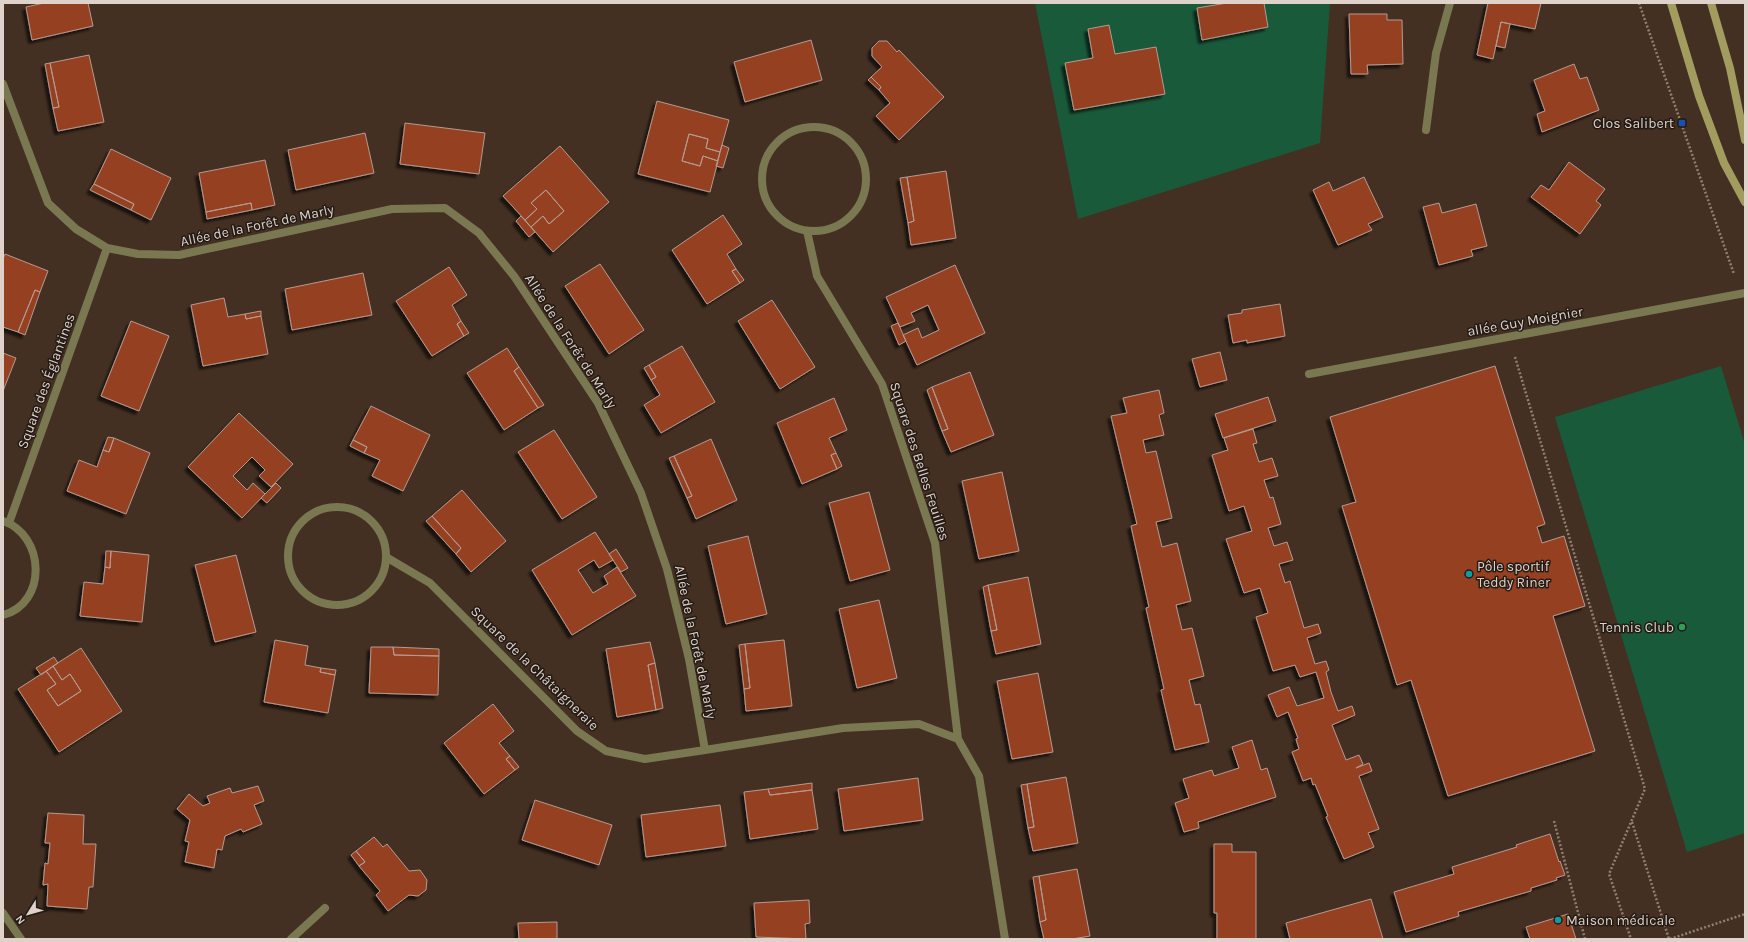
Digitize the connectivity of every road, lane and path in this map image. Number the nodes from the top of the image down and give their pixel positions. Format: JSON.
{"nodes":[{"id":1,"x":1450,"y":3,"type":"edge"},
{"id":2,"x":1639,"y":3,"type":"edge"},
{"id":3,"x":1671,"y":3,"type":"edge"},
{"id":4,"x":1711,"y":3,"type":"edge"},
{"id":5,"x":3,"y":84,"type":"edge"},
{"id":6,"x":5,"y":97,"type":"edge"},
{"id":7,"x":1426,"y":130,"type":"dead end"},
{"id":8,"x":1745,"y":140,"type":"edge"},
{"id":9,"x":1745,"y":202,"type":"edge"},
{"id":10,"x":807,"y":231,"type":"junction"},
{"id":11,"x":107,"y":248,"type":"junction"},
{"id":12,"x":1727,"y":254,"type":"dead end"},
{"id":13,"x":1745,"y":293,"type":"edge"},
{"id":14,"x":1509,"y":337,"type":"junction"},
{"id":15,"x":1309,"y":374,"type":"dead end"},
{"id":16,"x":6,"y":522,"type":"edge"},
{"id":17,"x":386,"y":557,"type":"junction"},
{"id":18,"x":3,"y":615,"type":"edge"},
{"id":19,"x":958,"y":739,"type":"junction"},
{"id":20,"x":705,"y":750,"type":"junction"},
{"id":21,"x":1554,"y":821,"type":"dead end"},
{"id":22,"x":1632,"y":821,"type":"junction"},
{"id":23,"x":325,"y":908,"type":"dead end"},
{"id":24,"x":3,"y":913,"type":"edge"},
{"id":25,"x":1745,"y":914,"type":"edge"},
{"id":26,"x":21,"y":939,"type":"edge"},
{"id":27,"x":290,"y":939,"type":"edge"},
{"id":28,"x":1005,"y":939,"type":"edge"},
{"id":29,"x":1585,"y":939,"type":"edge"},
{"id":30,"x":1631,"y":939,"type":"edge"},
{"id":31,"x":1670,"y":939,"type":"edge"}],
"edges":[{"from":1,"to":7,"type":"street"},
{"from":2,"to":12,"type":"path"},
{"from":3,"to":9,"type":"street"},
{"from":4,"to":8,"type":"street"},
{"from":5,"to":6,"type":"street","name":"Allée de la Forêt de Marly"},
{"from":6,"to":11,"type":"street","name":"Allée de la Forêt de Marly"},
{"from":10,"to":10,"type":"street"},
{"from":10,"to":19,"type":"street","name":"Square des Belles Feuilles"},
{"from":11,"to":16,"type":"street","name":"Square des Églantines"},
{"from":11,"to":20,"type":"street","name":"Allée de la Forêt de Marly"},
{"from":13,"to":14,"type":"street","name":"allée Guy Moignier"},
{"from":14,"to":15,"type":"street","name":"allée Guy Moignier"},
{"from":14,"to":22,"type":"path"},
{"from":16,"to":18,"type":"street","name":"Square des Églantines"},
{"from":17,"to":17,"type":"street"},
{"from":17,"to":20,"type":"street","name":"Square de la Châtaigneraie"},
{"from":19,"to":20,"type":"street"},
{"from":19,"to":28,"type":"street"},
{"from":21,"to":29,"type":"path"},
{"from":22,"to":30,"type":"path"},
{"from":22,"to":31,"type":"path"},
{"from":23,"to":27,"type":"street"},
{"from":24,"to":26,"type":"street"},
{"from":25,"to":31,"type":"path"}]}
